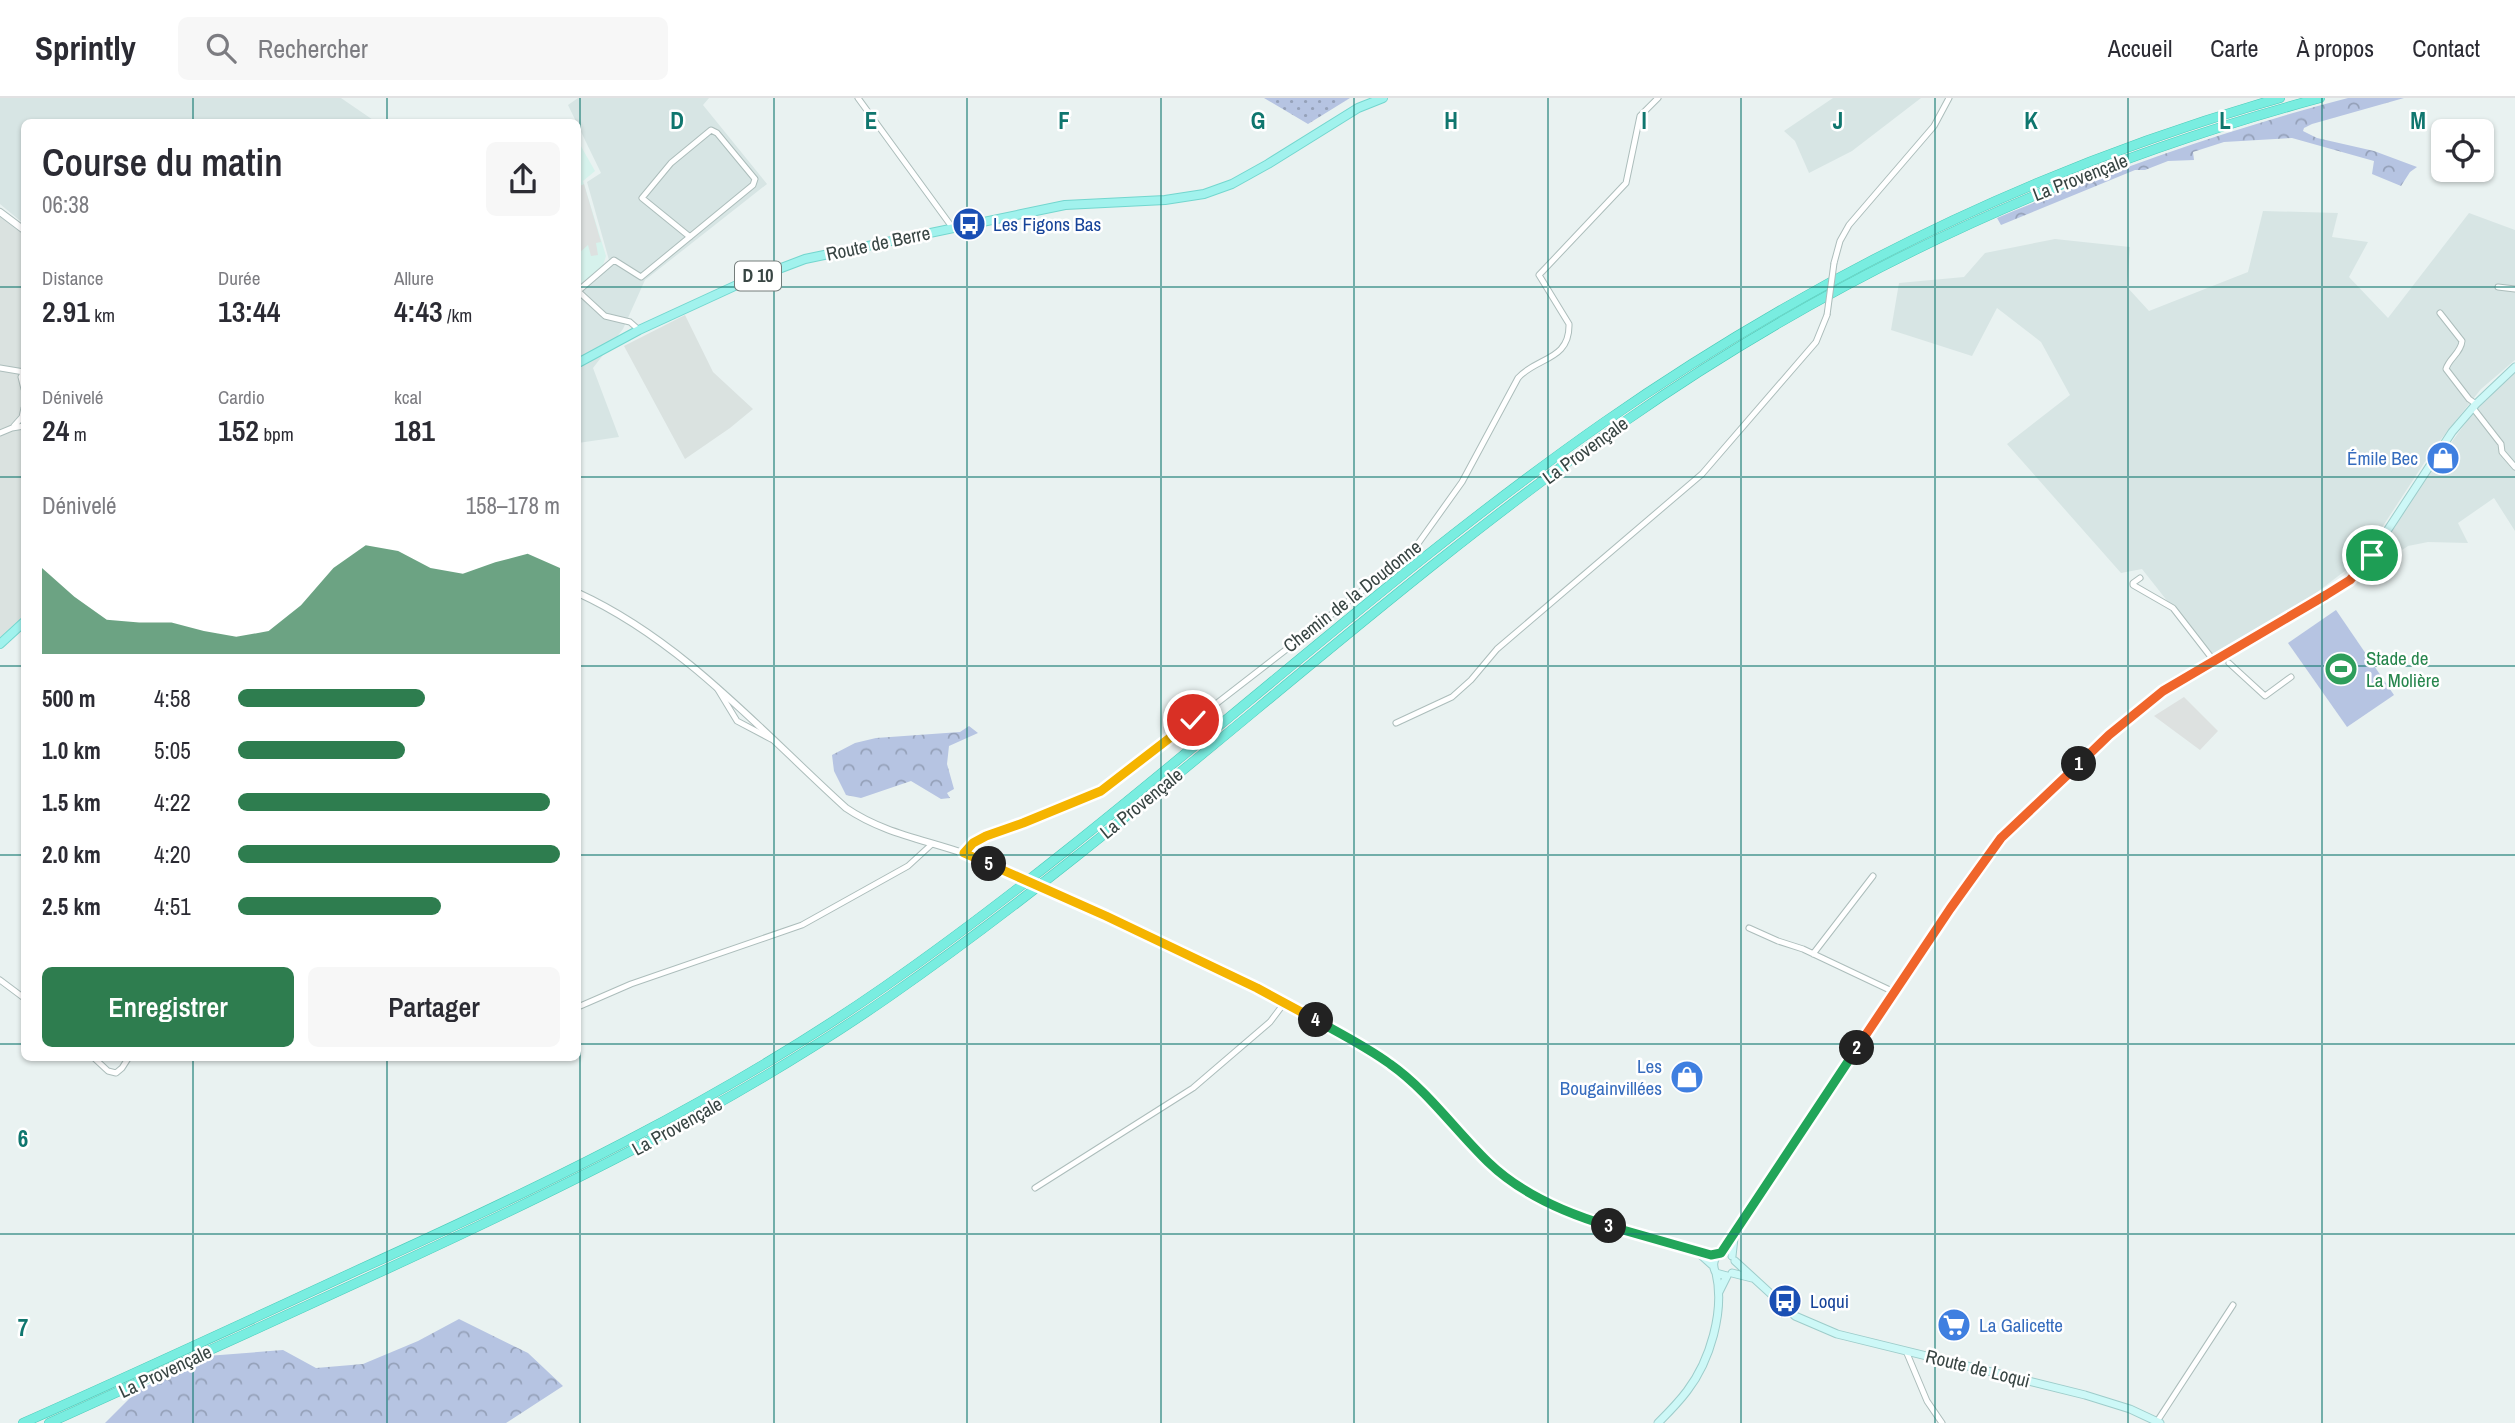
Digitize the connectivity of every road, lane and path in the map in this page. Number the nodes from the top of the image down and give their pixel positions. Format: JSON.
{"nodes":[{"id":1,"x":858,"y":98,"type":"edge"},
{"id":2,"x":1383,"y":98,"type":"edge"},
{"id":3,"x":1658,"y":98,"type":"edge"},
{"id":4,"x":1950,"y":98,"type":"edge"},
{"id":5,"x":2278,"y":98,"type":"edge"},
{"id":6,"x":2320,"y":98,"type":"edge"},
{"id":7,"x":0,"y":212,"type":"edge"},
{"id":8,"x":952,"y":227,"type":"junction"},
{"id":9,"x":21,"y":228,"type":"edge"},
{"id":10,"x":690,"y":237,"type":"junction"},
{"id":11,"x":2498,"y":287,"type":"dead end"},
{"id":12,"x":581,"y":288,"type":"edge"},
{"id":13,"x":2515,"y":289,"type":"edge"},
{"id":14,"x":581,"y":294,"type":"edge"},
{"id":15,"x":2440,"y":313,"type":"dead end"},
{"id":16,"x":639,"y":331,"type":"junction"},
{"id":17,"x":581,"y":361,"type":"edge"},
{"id":18,"x":2515,"y":367,"type":"edge"},
{"id":19,"x":0,"y":368,"type":"edge"},
{"id":20,"x":21,"y":375,"type":"edge"},
{"id":21,"x":2474,"y":406,"type":"junction"},
{"id":22,"x":21,"y":423,"type":"edge"},
{"id":23,"x":0,"y":433,"type":"edge"},
{"id":24,"x":2515,"y":467,"type":"edge"},
{"id":25,"x":2140,"y":578,"type":"dead end"},
{"id":26,"x":581,"y":595,"type":"edge"},
{"id":27,"x":21,"y":627,"type":"edge"},
{"id":28,"x":2257,"y":636,"type":"joint"},
{"id":29,"x":0,"y":647,"type":"edge"},
{"id":30,"x":2214,"y":661,"type":"junction"},
{"id":31,"x":2229,"y":663,"type":"dead end"},
{"id":32,"x":2291,"y":677,"type":"dead end"},
{"id":33,"x":1396,"y":723,"type":"dead end"},
{"id":34,"x":932,"y":844,"type":"junction"},
{"id":35,"x":964,"y":853,"type":"junction"},
{"id":36,"x":1873,"y":876,"type":"dead end"},
{"id":37,"x":1749,"y":928,"type":"dead end"},
{"id":38,"x":1813,"y":954,"type":"junction"},
{"id":39,"x":0,"y":980,"type":"edge"},
{"id":40,"x":1894,"y":992,"type":"junction"},
{"id":41,"x":21,"y":996,"type":"edge"},
{"id":42,"x":1285,"y":1002,"type":"junction"},
{"id":43,"x":581,"y":1006,"type":"edge"},
{"id":44,"x":97,"y":1061,"type":"edge"},
{"id":45,"x":126,"y":1061,"type":"edge"},
{"id":46,"x":1035,"y":1188,"type":"dead end"},
{"id":47,"x":1735,"y":1230,"type":"junction"},
{"id":48,"x":1693,"y":1248,"type":"junction"},
{"id":49,"x":1718,"y":1254,"type":"junction"},
{"id":50,"x":1734,"y":1259,"type":"junction"},
{"id":51,"x":1714,"y":1269,"type":"junction"},
{"id":52,"x":1730,"y":1275,"type":"junction"},
{"id":53,"x":1755,"y":1280,"type":"junction"},
{"id":54,"x":1718,"y":1296,"type":"junction"},
{"id":55,"x":2233,"y":1305,"type":"dead end"},
{"id":56,"x":1905,"y":1350,"type":"junction"},
{"id":57,"x":2157,"y":1422,"type":"edge"},
{"id":58,"x":23,"y":1423,"type":"edge"},
{"id":59,"x":49,"y":1423,"type":"edge"},
{"id":60,"x":1658,"y":1423,"type":"edge"},
{"id":61,"x":1942,"y":1423,"type":"edge"}],
"edges":[{"from":1,"to":8,"type":"street"},
{"from":2,"to":8,"type":"main road","name":"Route de Berre","number":"D 10"},
{"from":3,"to":35,"type":"street","name":"Chemin de la Doudonne"},
{"from":4,"to":33,"type":"street","bridge":true},
{"from":5,"to":58,"type":"highway","name":"La Provençale"},
{"from":6,"to":59,"type":"highway","name":"La Provençale"},
{"from":7,"to":9,"type":"street"},
{"from":8,"to":16,"type":"main road","name":"Route de Berre","number":"D 10"},
{"from":10,"to":10,"type":"street"},
{"from":10,"to":12,"type":"street"},
{"from":11,"to":13,"type":"street"},
{"from":14,"to":16,"type":"street"},
{"from":15,"to":21,"type":"street"},
{"from":16,"to":17,"type":"main road","name":"Route de Berre","number":"D 10"},
{"from":18,"to":21,"type":"main road"},
{"from":19,"to":20,"type":"street"},
{"from":21,"to":24,"type":"street"},
{"from":21,"to":28,"type":"main road"},
{"from":22,"to":23,"type":"street"},
{"from":25,"to":30,"type":"street"},
{"from":26,"to":34,"type":"street"},
{"from":27,"to":29,"type":"main road"},
{"from":28,"to":30,"type":"street"},
{"from":30,"to":40,"type":"main road"},
{"from":31,"to":32,"type":"street"},
{"from":34,"to":35,"type":"street"},
{"from":34,"to":43,"type":"street"},
{"from":35,"to":42,"type":"street","bridge":true},
{"from":36,"to":38,"type":"street"},
{"from":37,"to":38,"type":"street"},
{"from":38,"to":40,"type":"street"},
{"from":39,"to":41,"type":"street"},
{"from":40,"to":47,"type":"main road"},
{"from":42,"to":46,"type":"street"},
{"from":42,"to":48,"type":"street"},
{"from":44,"to":45,"type":"street"},
{"from":47,"to":49,"type":"main road"},
{"from":47,"to":50,"type":"main road"},
{"from":48,"to":49,"type":"main road"},
{"from":48,"to":51,"type":"main road"},
{"from":49,"to":50,"type":"street"},
{"from":49,"to":51,"type":"main road"},
{"from":50,"to":52,"type":"street"},
{"from":50,"to":53,"type":"main road","name":"Route de Loqui"},
{"from":51,"to":52,"type":"main road"},
{"from":51,"to":54,"type":"main road"},
{"from":52,"to":53,"type":"main road"},
{"from":52,"to":54,"type":"main road"},
{"from":53,"to":56,"type":"main road","name":"Route de Loqui"},
{"from":54,"to":60,"type":"main road"},
{"from":55,"to":57,"type":"street"},
{"from":56,"to":57,"type":"main road","name":"Route de Loqui"},
{"from":56,"to":61,"type":"street"}]}
